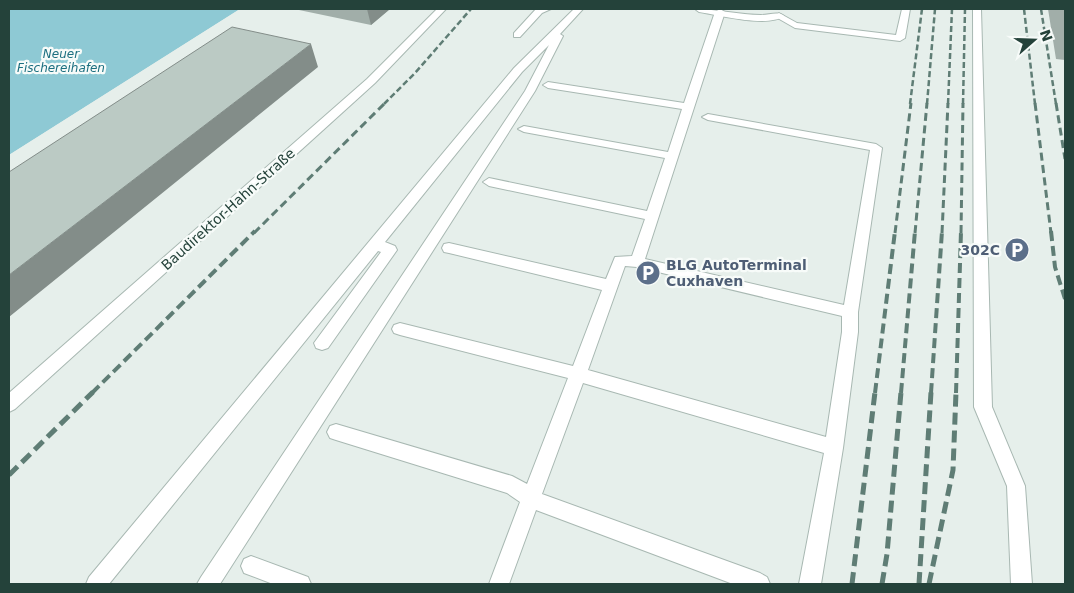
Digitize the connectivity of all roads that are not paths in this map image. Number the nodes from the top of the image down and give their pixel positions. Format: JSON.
{"nodes":[{"id":1,"x":442,"y":9,"type":"edge"},
{"id":2,"x":548,"y":9,"type":"edge"},
{"id":3,"x":579,"y":9,"type":"edge"},
{"id":4,"x":699,"y":9,"type":"edge"},
{"id":5,"x":792,"y":9,"type":"edge"},
{"id":6,"x":906,"y":9,"type":"edge"},
{"id":7,"x":977,"y":9,"type":"edge"},
{"id":8,"x":720,"y":12,"type":"junction"},
{"id":9,"x":779,"y":16,"type":"junction"},
{"id":10,"x":565,"y":24,"type":"junction"},
{"id":11,"x":517,"y":36,"type":"dead end"},
{"id":12,"x":528,"y":37,"type":"dead end"},
{"id":13,"x":548,"y":85,"type":"dead end"},
{"id":14,"x":688,"y":108,"type":"junction"},
{"id":15,"x":708,"y":117,"type":"dead end"},
{"id":16,"x":524,"y":129,"type":"dead end"},
{"id":17,"x":672,"y":156,"type":"junction"},
{"id":18,"x":489,"y":182,"type":"dead end"},
{"id":19,"x":652,"y":216,"type":"junction"},
{"id":20,"x":375,"y":244,"type":"junction"},
{"id":21,"x":449,"y":248,"type":"dead end"},
{"id":22,"x":637,"y":262,"type":"junction"},
{"id":23,"x":610,"y":286,"type":"junction"},
{"id":24,"x":850,"y":312,"type":"junction"},
{"id":25,"x":400,"y":329,"type":"dead end"},
{"id":26,"x":322,"y":343,"type":"dead end"},
{"id":27,"x":578,"y":374,"type":"junction"},
{"id":28,"x":9,"y":404,"type":"edge"},
{"id":29,"x":336,"y":432,"type":"dead end"},
{"id":30,"x":834,"y":448,"type":"junction"},
{"id":31,"x":531,"y":499,"type":"junction"},
{"id":32,"x":251,"y":566,"type":"dead end"},
{"id":33,"x":96,"y":584,"type":"edge"},
{"id":34,"x":208,"y":584,"type":"edge"},
{"id":35,"x":301,"y":584,"type":"edge"},
{"id":36,"x":499,"y":584,"type":"edge"},
{"id":37,"x":760,"y":584,"type":"edge"},
{"id":38,"x":810,"y":584,"type":"edge"},
{"id":39,"x":1022,"y":584,"type":"edge"}],
"edges":[{"from":1,"to":28,"type":"street","name":"Baudirektor-Hahn-Straße"},
{"from":2,"to":11,"type":"street"},
{"from":2,"to":12,"type":"street"},
{"from":3,"to":10,"type":"street"},
{"from":4,"to":8,"type":"street"},
{"from":5,"to":9,"type":"street"},
{"from":6,"to":9,"type":"street"},
{"from":7,"to":39,"type":"street"},
{"from":8,"to":9,"type":"street"},
{"from":8,"to":14,"type":"street"},
{"from":10,"to":20,"type":"street"},
{"from":10,"to":34,"type":"street"},
{"from":13,"to":14,"type":"street"},
{"from":14,"to":17,"type":"street"},
{"from":15,"to":24,"type":"street"},
{"from":16,"to":17,"type":"street"},
{"from":17,"to":19,"type":"street"},
{"from":18,"to":19,"type":"street"},
{"from":19,"to":22,"type":"street"},
{"from":20,"to":26,"type":"street"},
{"from":20,"to":33,"type":"street"},
{"from":21,"to":23,"type":"street"},
{"from":22,"to":23,"type":"street"},
{"from":22,"to":24,"type":"street"},
{"from":23,"to":27,"type":"street"},
{"from":24,"to":30,"type":"street"},
{"from":25,"to":27,"type":"street"},
{"from":27,"to":30,"type":"street"},
{"from":27,"to":31,"type":"street"},
{"from":29,"to":31,"type":"street"},
{"from":30,"to":38,"type":"street"},
{"from":31,"to":36,"type":"street"},
{"from":31,"to":37,"type":"street"},
{"from":32,"to":35,"type":"street"}]}
